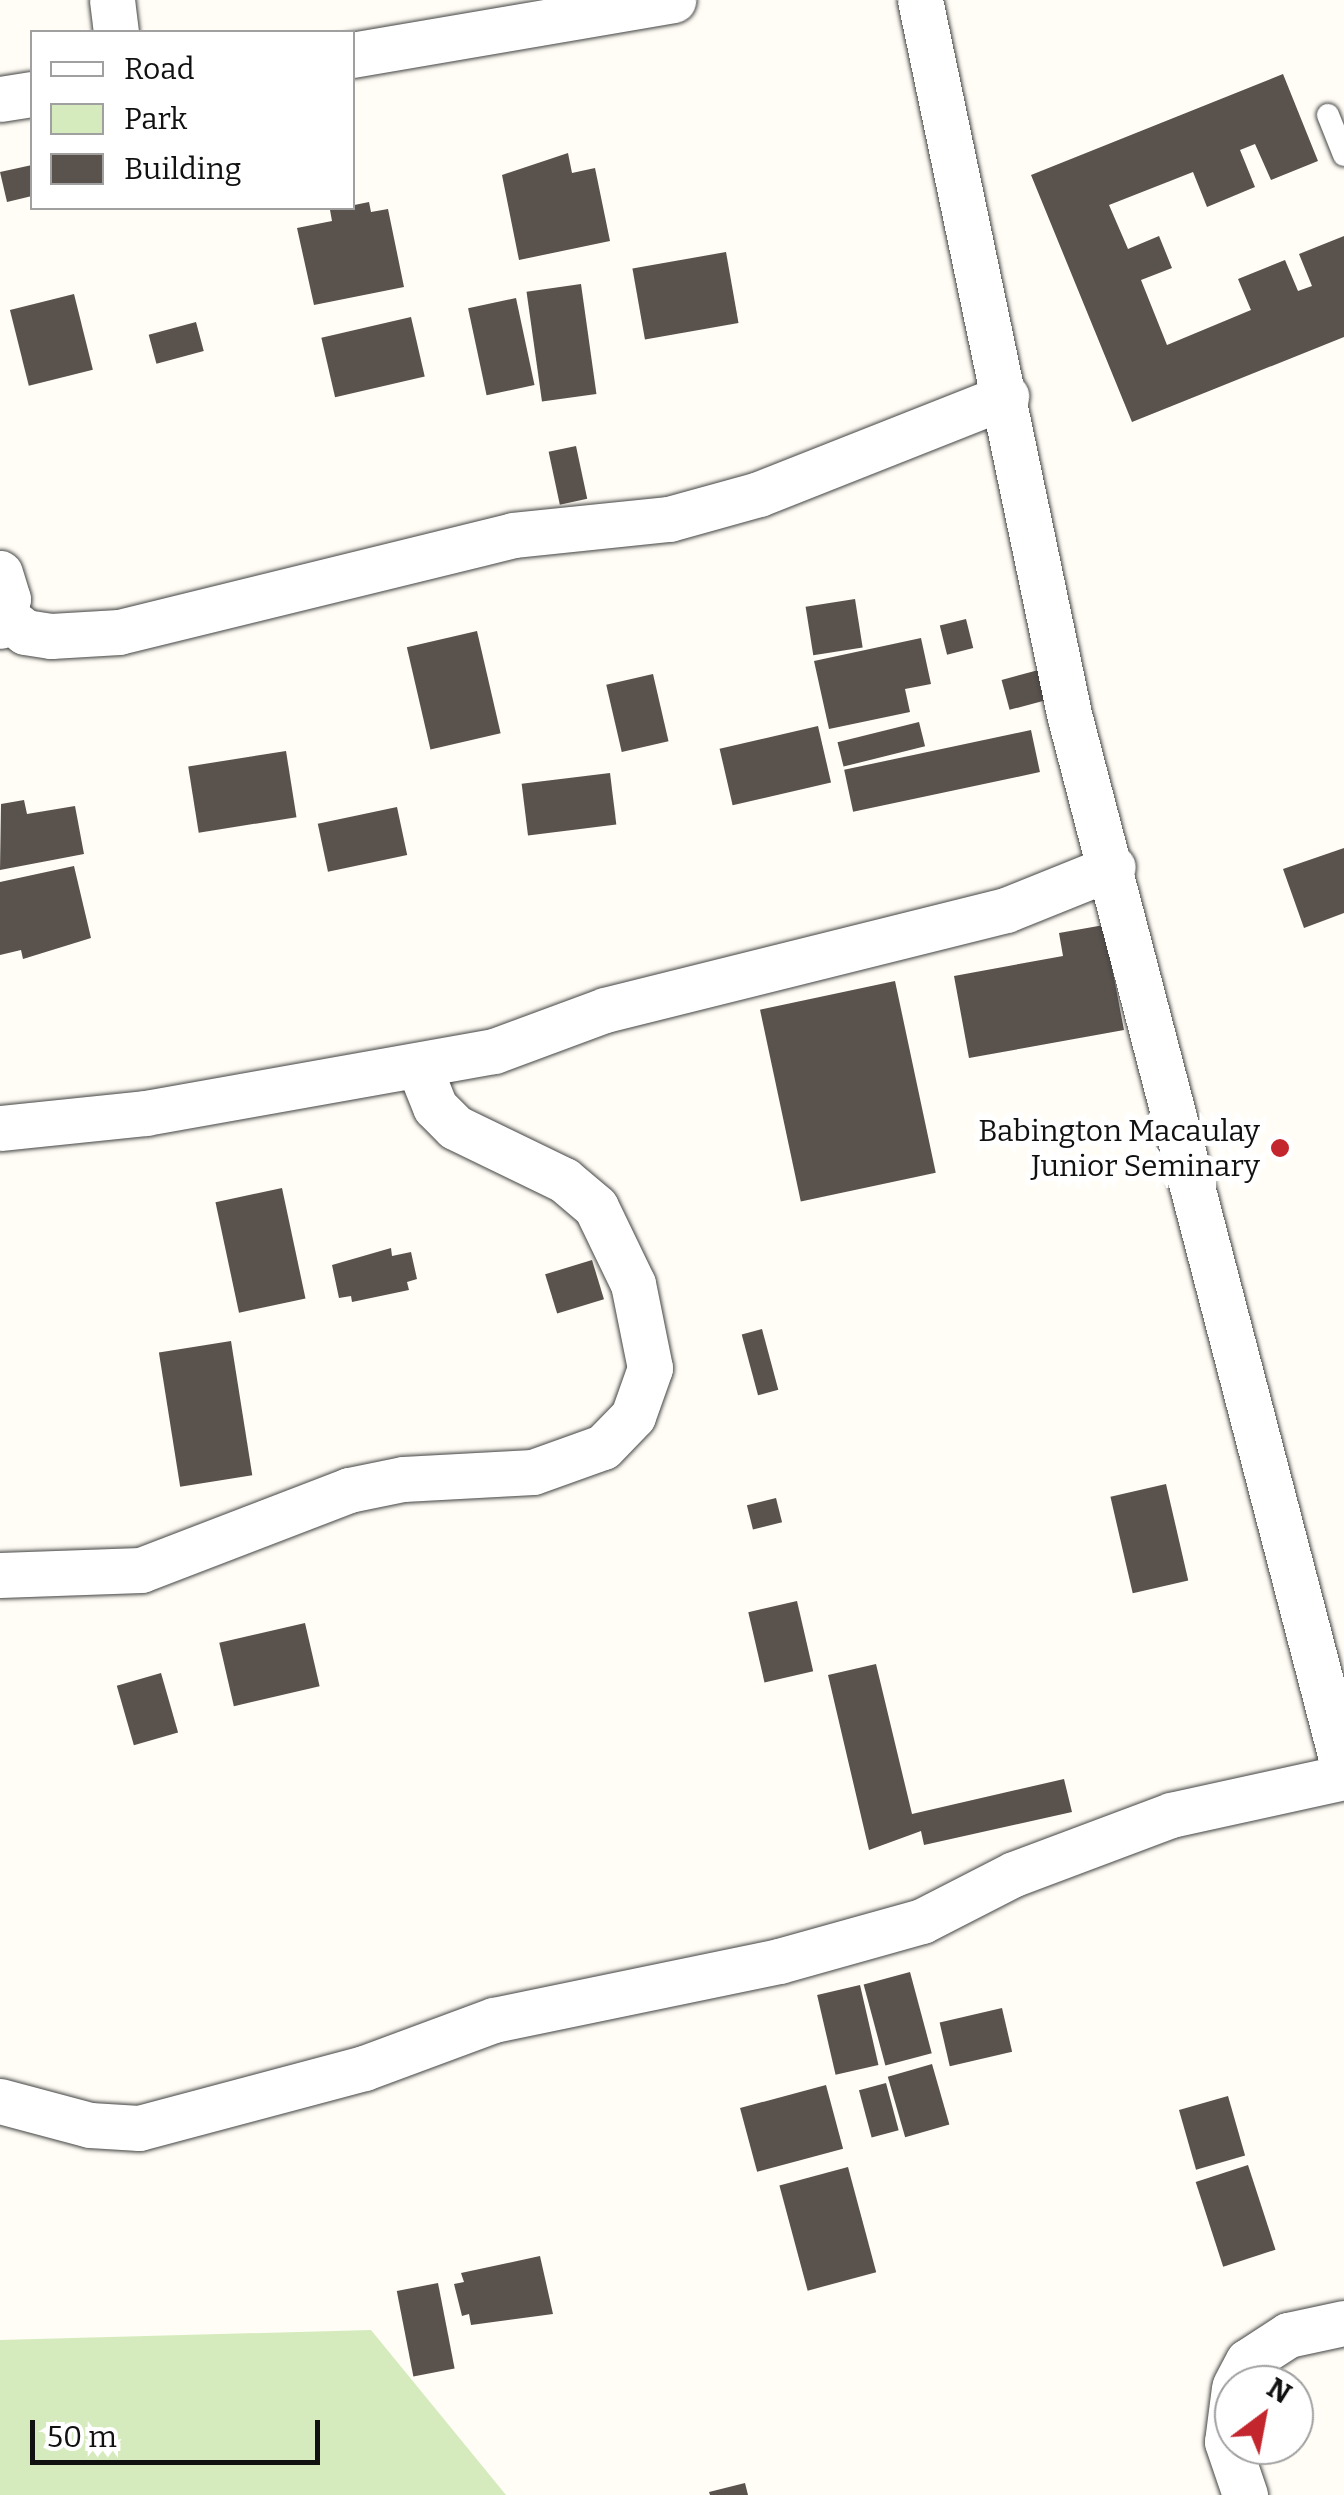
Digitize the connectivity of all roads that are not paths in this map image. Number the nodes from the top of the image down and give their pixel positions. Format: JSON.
{"nodes":[{"id":1,"x":112,"y":0,"type":"edge"},
{"id":2,"x":672,"y":0,"type":"edge"},
{"id":3,"x":920,"y":0,"type":"edge"},
{"id":4,"x":609,"y":3,"type":"edge"},
{"id":5,"x":116,"y":30,"type":"edge"},
{"id":6,"x":355,"y":53,"type":"edge"},
{"id":7,"x":30,"y":94,"type":"edge"},
{"id":8,"x":0,"y":99,"type":"edge"},
{"id":9,"x":1328,"y":115,"type":"dead end"},
{"id":10,"x":1344,"y":155,"type":"edge"},
{"id":11,"x":1006,"y":396,"type":"junction"},
{"id":12,"x":0,"y":573,"type":"edge"},
{"id":13,"x":3,"y":621,"type":"edge"},
{"id":14,"x":1112,"y":868,"type":"junction"},
{"id":15,"x":419,"y":1066,"type":"junction"},
{"id":16,"x":0,"y":1128,"type":"edge"},
{"id":17,"x":0,"y":1575,"type":"edge"},
{"id":18,"x":1344,"y":1774,"type":"edge"},
{"id":19,"x":0,"y":2101,"type":"edge"},
{"id":20,"x":1344,"y":2323,"type":"edge"},
{"id":21,"x":1246,"y":2365,"type":"edge"},
{"id":22,"x":1234,"y":2465,"type":"edge"},
{"id":23,"x":1244,"y":2495,"type":"edge"}],
"edges":[{"from":1,"to":5,"type":"street"},
{"from":2,"to":4,"type":"street"},
{"from":3,"to":11,"type":"street"},
{"from":4,"to":6,"type":"street"},
{"from":7,"to":8,"type":"street"},
{"from":9,"to":10,"type":"lane"},
{"from":11,"to":13,"type":"street"},
{"from":11,"to":14,"type":"street"},
{"from":12,"to":13,"type":"street"},
{"from":14,"to":15,"type":"street"},
{"from":14,"to":18,"type":"street"},
{"from":15,"to":16,"type":"street"},
{"from":15,"to":17,"type":"street"},
{"from":18,"to":19,"type":"street"},
{"from":20,"to":21,"type":"street"},
{"from":22,"to":23,"type":"street"}]}
